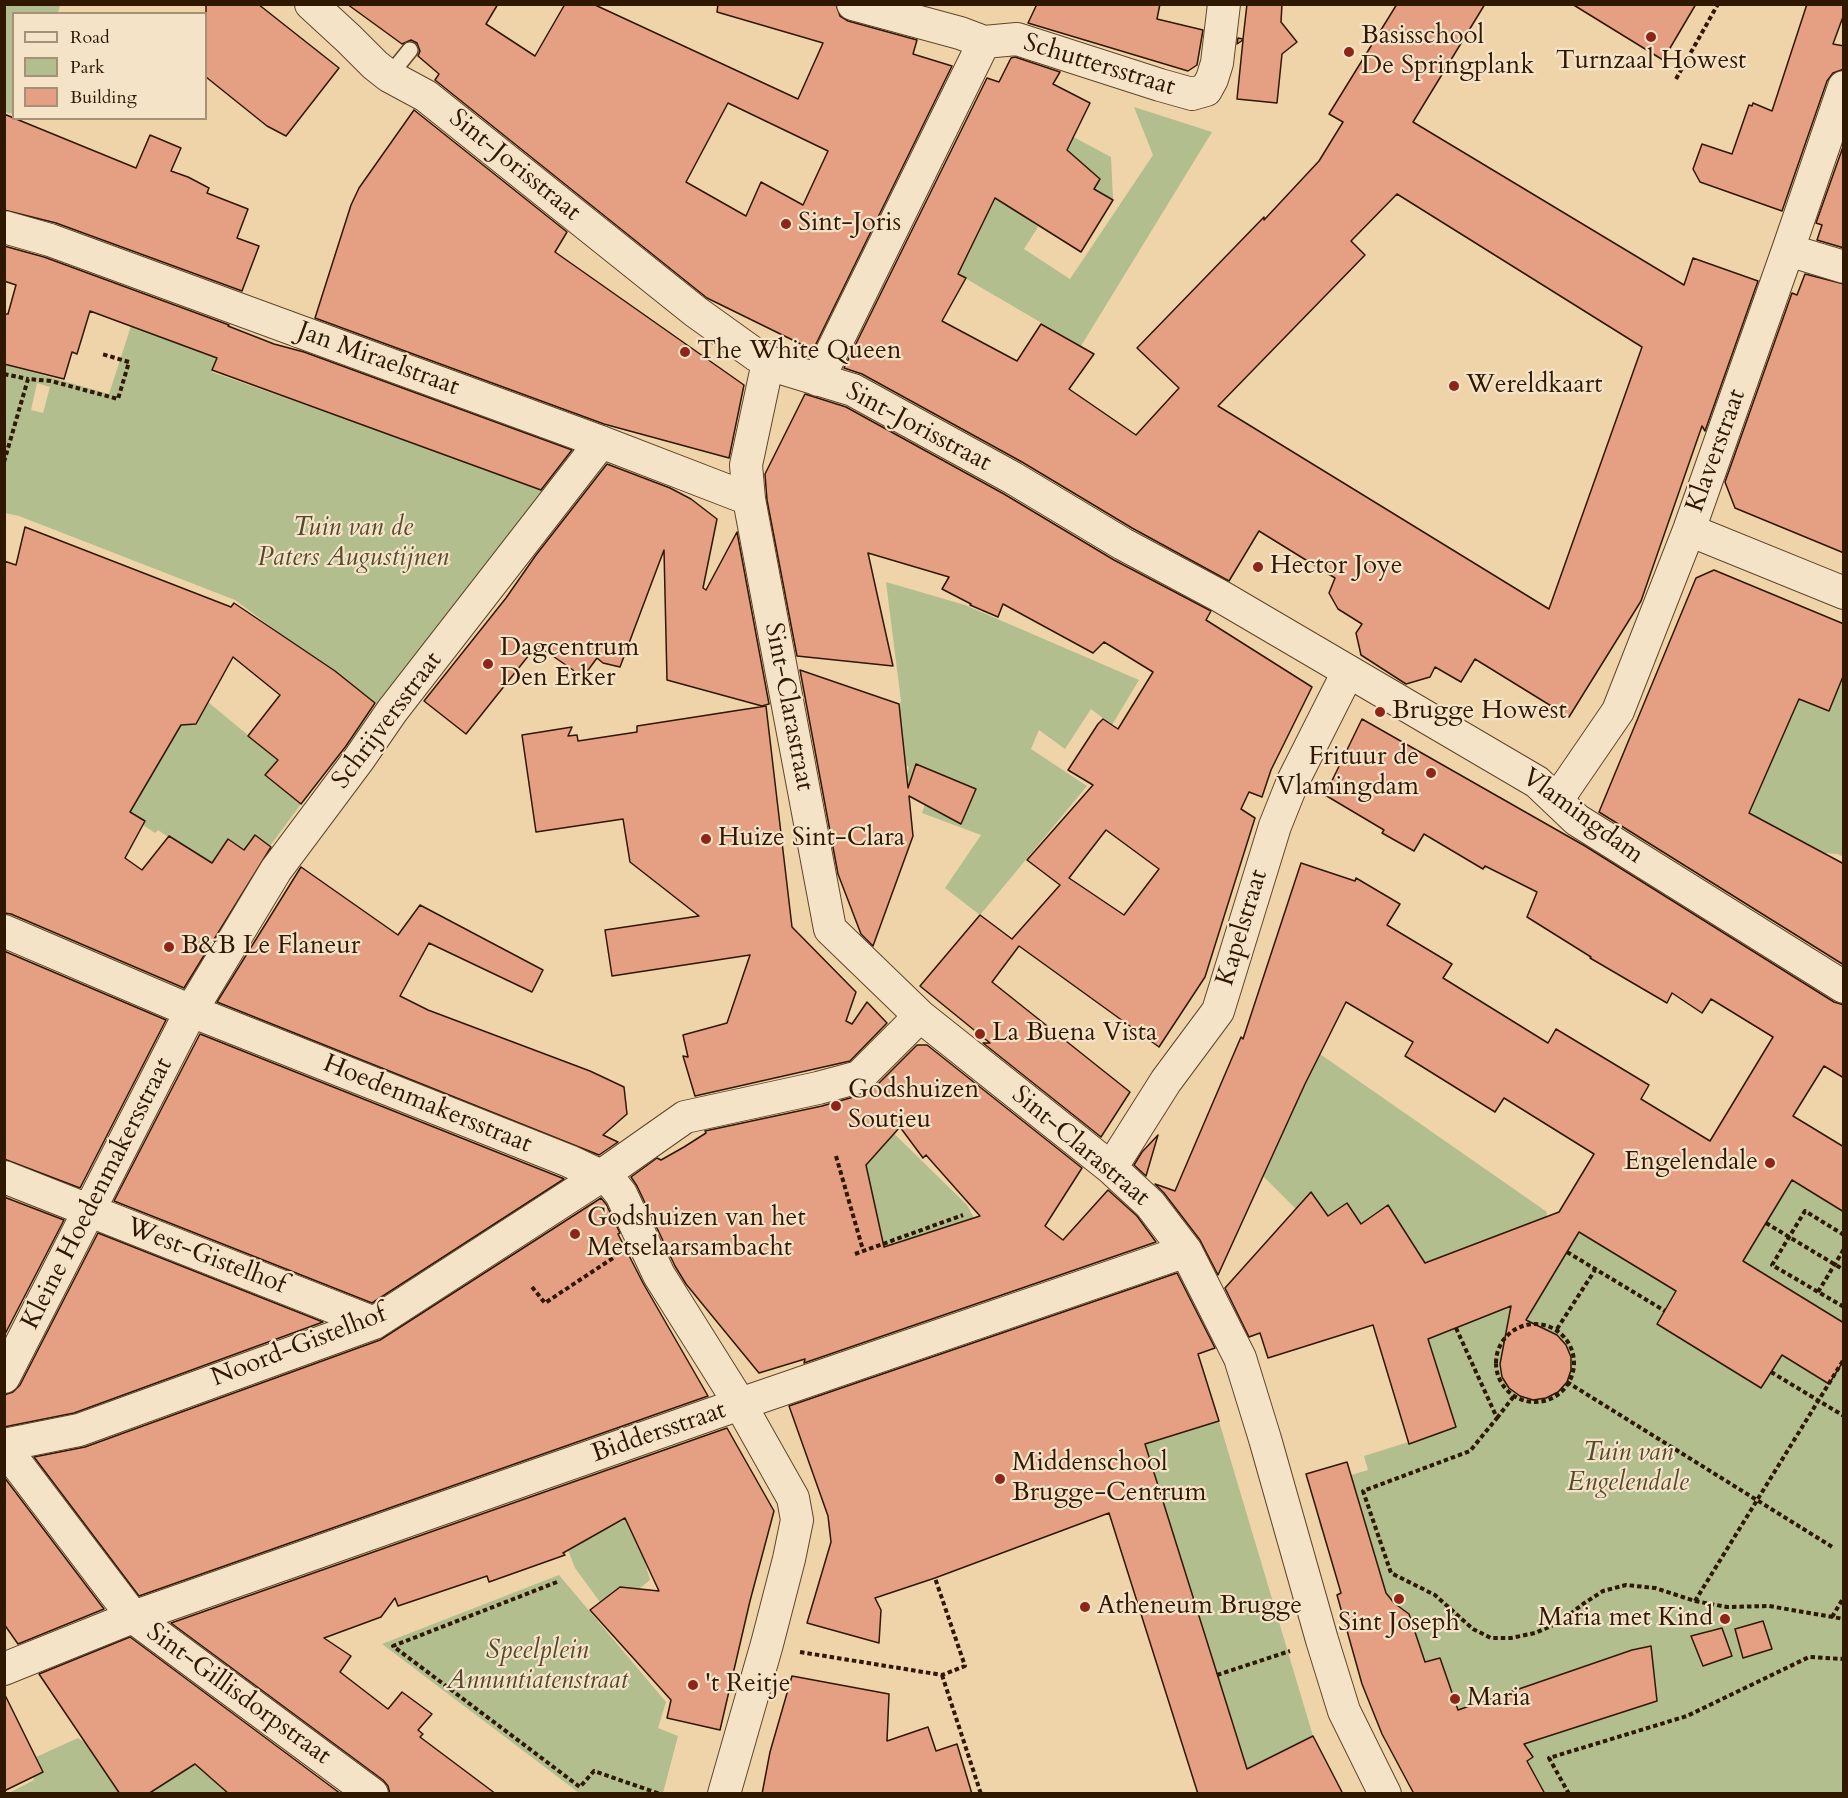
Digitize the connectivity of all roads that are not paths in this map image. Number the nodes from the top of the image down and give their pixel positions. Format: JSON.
{"nodes":[{"id":1,"x":310,"y":4,"type":"edge"},
{"id":2,"x":853,"y":4,"type":"edge"},
{"id":3,"x":1224,"y":4,"type":"edge"},
{"id":4,"x":984,"y":42,"type":"junction"},
{"id":5,"x":410,"y":50,"type":"dead end"},
{"id":6,"x":389,"y":76,"type":"junction"},
{"id":7,"x":1844,"y":87,"type":"edge"},
{"id":8,"x":4,"y":227,"type":"edge"},
{"id":9,"x":1788,"y":250,"type":"junction"},
{"id":10,"x":1844,"y":267,"type":"edge"},
{"id":11,"x":768,"y":362,"type":"junction"},
{"id":12,"x":818,"y":380,"type":"junction"},
{"id":13,"x":601,"y":442,"type":"junction"},
{"id":14,"x":749,"y":499,"type":"junction"},
{"id":15,"x":1689,"y":530,"type":"junction"},
{"id":16,"x":1844,"y":593,"type":"edge"},
{"id":17,"x":1348,"y":672,"type":"junction"},
{"id":18,"x":1557,"y":800,"type":"junction"},
{"id":19,"x":4,"y":931,"type":"edge"},
{"id":20,"x":1844,"y":987,"type":"edge"},
{"id":21,"x":191,"y":1011,"type":"junction"},
{"id":22,"x":920,"y":1016,"type":"junction"},
{"id":23,"x":1111,"y":1168,"type":"junction"},
{"id":24,"x":601,"y":1176,"type":"junction"},
{"id":25,"x":4,"y":1178,"type":"edge"},
{"id":26,"x":88,"y":1211,"type":"junction"},
{"id":27,"x":1186,"y":1251,"type":"junction"},
{"id":28,"x":374,"y":1323,"type":"junction"},
{"id":29,"x":4,"y":1377,"type":"edge"},
{"id":30,"x":740,"y":1404,"type":"junction"},
{"id":31,"x":4,"y":1446,"type":"edge"},
{"id":32,"x":133,"y":1617,"type":"junction"},
{"id":33,"x":4,"y":1669,"type":"edge"},
{"id":34,"x":372,"y":1794,"type":"edge"},
{"id":35,"x":724,"y":1794,"type":"edge"},
{"id":36,"x":1384,"y":1794,"type":"edge"}],
"edges":[{"from":1,"to":6,"type":"street","name":"Sint-Jorisstraat"},
{"from":2,"to":4,"type":"street","name":"Schuttersstraat"},
{"from":3,"to":4,"type":"street","name":"Schuttersstraat"},
{"from":4,"to":12,"type":"street"},
{"from":5,"to":6,"type":"lane"},
{"from":6,"to":11,"type":"street","name":"Sint-Jorisstraat"},
{"from":7,"to":9,"type":"street","name":"Klaverstraat"},
{"from":8,"to":13,"type":"street","name":"Jan Miraelstraat"},
{"from":9,"to":10,"type":"street"},
{"from":9,"to":15,"type":"street","name":"Klaverstraat"},
{"from":11,"to":12,"type":"street","name":"Sint-Jorisstraat"},
{"from":11,"to":14,"type":"street","name":"Sint-Clarastraat"},
{"from":12,"to":17,"type":"street","name":"Sint-Jorisstraat"},
{"from":13,"to":14,"type":"street","name":"Jan Miraelstraat"},
{"from":13,"to":21,"type":"street","name":"Schrijversstraat"},
{"from":14,"to":22,"type":"street","name":"Sint-Clarastraat"},
{"from":15,"to":16,"type":"street"},
{"from":15,"to":18,"type":"street","name":"Klaverstraat"},
{"from":17,"to":18,"type":"street","name":"Vlamingdam"},
{"from":17,"to":23,"type":"street","name":"Kapelstraat"},
{"from":18,"to":20,"type":"street","name":"Vlamingdam"},
{"from":19,"to":21,"type":"street","name":"Hoedenmakersstraat"},
{"from":21,"to":24,"type":"street","name":"Hoedenmakersstraat"},
{"from":21,"to":26,"type":"street","name":"Kleine Hoedenmakersstraat"},
{"from":22,"to":23,"type":"street","name":"Sint-Clarastraat"},
{"from":22,"to":24,"type":"street","name":"Noord-Gistelhof"},
{"from":23,"to":27,"type":"street","name":"Sint-Clarastraat"},
{"from":24,"to":28,"type":"street","name":"Noord-Gistelhof"},
{"from":24,"to":30,"type":"street","name":"Hoedenmakersstraat"},
{"from":25,"to":26,"type":"street","name":"West-Gistelhof"},
{"from":26,"to":28,"type":"street","name":"West-Gistelhof"},
{"from":26,"to":29,"type":"street","name":"Kleine Hoedenmakersstraat"},
{"from":27,"to":30,"type":"street","name":"Biddersstraat"},
{"from":27,"to":36,"type":"street","name":"Sint-Clarastraat"},
{"from":28,"to":31,"type":"street","name":"Noord-Gistelhof"},
{"from":30,"to":32,"type":"street","name":"Biddersstraat"},
{"from":30,"to":35,"type":"street","name":"Hoedenmakersstraat"},
{"from":31,"to":32,"type":"street","name":"Sint-Gillisdorpstraat"},
{"from":32,"to":33,"type":"street","name":"Biddersstraat"},
{"from":32,"to":34,"type":"street","name":"Sint-Gillisdorpstraat"}]}
